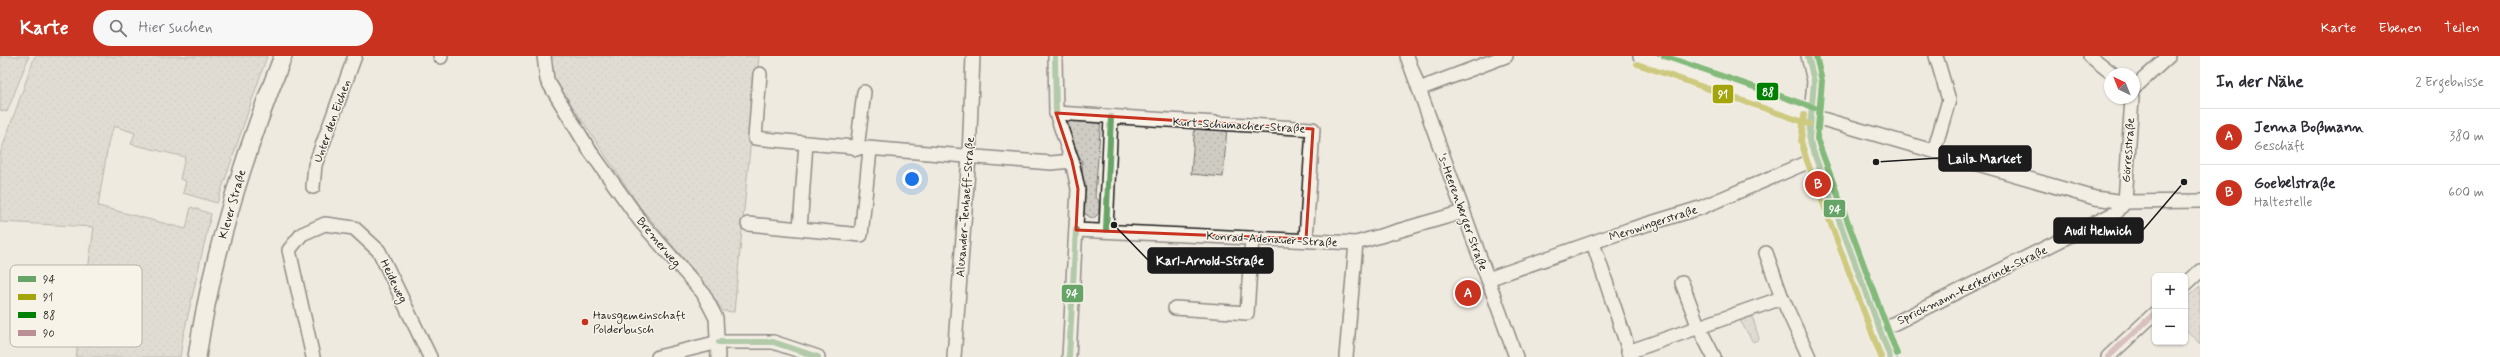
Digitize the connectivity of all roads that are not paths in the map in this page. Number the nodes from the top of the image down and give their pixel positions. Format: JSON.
{"nodes":[{"id":1,"x":283,"y":56,"type":"edge"},
{"id":2,"x":355,"y":56,"type":"edge"},
{"id":3,"x":544,"y":56,"type":"edge"},
{"id":4,"x":973,"y":56,"type":"edge"},
{"id":5,"x":1055,"y":56,"type":"edge"},
{"id":6,"x":1407,"y":56,"type":"edge"},
{"id":7,"x":1506,"y":56,"type":"edge"},
{"id":8,"x":1640,"y":56,"type":"edge"},
{"id":9,"x":1808,"y":56,"type":"edge"},
{"id":10,"x":1936,"y":56,"type":"edge"},
{"id":11,"x":2090,"y":56,"type":"edge"},
{"id":12,"x":2168,"y":56,"type":"edge"},
{"id":13,"x":2105,"y":68,"type":"edge"},
{"id":14,"x":760,"y":74,"type":"dead end"},
{"id":15,"x":2140,"y":82,"type":"edge"},
{"id":16,"x":1419,"y":89,"type":"junction"},
{"id":17,"x":864,"y":92,"type":"dead end"},
{"id":18,"x":2132,"y":104,"type":"edge"},
{"id":19,"x":1056,"y":114,"type":"junction"},
{"id":20,"x":1812,"y":116,"type":"junction"},
{"id":21,"x":1112,"y":117,"type":"junction"},
{"id":22,"x":806,"y":144,"type":"junction"},
{"id":23,"x":864,"y":149,"type":"junction"},
{"id":24,"x":1934,"y":151,"type":"junction"},
{"id":25,"x":969,"y":157,"type":"junction"},
{"id":26,"x":1815,"y":159,"type":"junction"},
{"id":27,"x":1072,"y":161,"type":"junction"},
{"id":28,"x":313,"y":187,"type":"dead end"},
{"id":29,"x":2200,"y":200,"type":"edge"},
{"id":30,"x":2125,"y":202,"type":"junction"},
{"id":31,"x":1463,"y":212,"type":"junction"},
{"id":32,"x":748,"y":224,"type":"dead end"},
{"id":33,"x":800,"y":229,"type":"junction"},
{"id":34,"x":1076,"y":230,"type":"junction"},
{"id":35,"x":1106,"y":230,"type":"junction"},
{"id":36,"x":1252,"y":238,"type":"junction"},
{"id":37,"x":1306,"y":239,"type":"junction"},
{"id":38,"x":1356,"y":243,"type":"junction"},
{"id":39,"x":1593,"y":243,"type":"junction"},
{"id":40,"x":1766,"y":253,"type":"dead end"},
{"id":41,"x":2200,"y":271,"type":"edge"},
{"id":42,"x":1488,"y":279,"type":"junction"},
{"id":43,"x":2188,"y":282,"type":"edge"},
{"id":44,"x":1682,"y":283,"type":"dead end"},
{"id":45,"x":1782,"y":298,"type":"junction"},
{"id":46,"x":1174,"y":308,"type":"dead end"},
{"id":47,"x":2152,"y":316,"type":"edge"},
{"id":48,"x":1699,"y":328,"type":"junction"},
{"id":49,"x":1879,"y":331,"type":"junction"},
{"id":50,"x":718,"y":342,"type":"junction"},
{"id":51,"x":1630,"y":354,"type":"edge"},
{"id":52,"x":197,"y":357,"type":"edge"},
{"id":53,"x":313,"y":357,"type":"edge"},
{"id":54,"x":430,"y":357,"type":"edge"},
{"id":55,"x":658,"y":357,"type":"edge"},
{"id":56,"x":718,"y":357,"type":"edge"},
{"id":57,"x":818,"y":357,"type":"edge"},
{"id":58,"x":954,"y":357,"type":"edge"},
{"id":59,"x":1069,"y":357,"type":"edge"},
{"id":60,"x":1346,"y":357,"type":"edge"},
{"id":61,"x":1516,"y":357,"type":"edge"},
{"id":62,"x":1714,"y":357,"type":"edge"},
{"id":63,"x":1809,"y":357,"type":"edge"},
{"id":64,"x":1890,"y":357,"type":"edge"},
{"id":65,"x":2108,"y":357,"type":"edge"}],
"edges":[{"from":1,"to":52,"type":"main road","name":"Klever Straße"},
{"from":2,"to":28,"type":"street","name":"Unter den Eichen"},
{"from":3,"to":50,"type":"street","name":"Bremerweg"},
{"from":4,"to":25,"type":"street","name":"Alexander-Tenhaeff-Straße"},
{"from":5,"to":19,"type":"street"},
{"from":6,"to":16,"type":"street","name":"'s-Heerenberger Straße"},
{"from":7,"to":16,"type":"street"},
{"from":8,"to":20,"type":"street"},
{"from":9,"to":20,"type":"street"},
{"from":10,"to":24,"type":"street"},
{"from":11,"to":13,"type":"street"},
{"from":12,"to":15,"type":"street"},
{"from":14,"to":22,"type":"street"},
{"from":16,"to":31,"type":"street","name":"'s-Heerenberger Straße"},
{"from":17,"to":23,"type":"street"},
{"from":18,"to":30,"type":"street","name":"Görresstraße"},
{"from":19,"to":21,"type":"street","name":"Kurt-Schumacher-Straße"},
{"from":19,"to":27,"type":"street"},
{"from":20,"to":24,"type":"street"},
{"from":20,"to":26,"type":"street"},
{"from":21,"to":35,"type":"street"},
{"from":21,"to":37,"type":"street","name":"Kurt-Schumacher-Straße"},
{"from":22,"to":23,"type":"street"},
{"from":22,"to":33,"type":"street"},
{"from":23,"to":25,"type":"street"},
{"from":23,"to":33,"type":"street"},
{"from":24,"to":30,"type":"street"},
{"from":25,"to":27,"type":"street"},
{"from":25,"to":58,"type":"street","name":"Alexander-Tenhaeff-Straße"},
{"from":26,"to":39,"type":"street","name":"Merowingerstraße"},
{"from":26,"to":49,"type":"street"},
{"from":27,"to":34,"type":"street"},
{"from":29,"to":30,"type":"street"},
{"from":30,"to":49,"type":"street","name":"Sprickmann-Kerkerinck-Straße"},
{"from":31,"to":38,"type":"street","name":"Konrad-Adenauer-Straße"},
{"from":31,"to":42,"type":"street","name":"'s-Heerenberger Straße"},
{"from":32,"to":33,"type":"street"},
{"from":34,"to":35,"type":"street","name":"Konrad-Adenauer-Straße"},
{"from":34,"to":59,"type":"street"},
{"from":35,"to":36,"type":"street","name":"Konrad-Adenauer-Straße"},
{"from":36,"to":37,"type":"street","name":"Konrad-Adenauer-Straße"},
{"from":36,"to":46,"type":"street"},
{"from":37,"to":38,"type":"street","name":"Konrad-Adenauer-Straße"},
{"from":38,"to":60,"type":"street"},
{"from":39,"to":42,"type":"street","name":"Merowingerstraße"},
{"from":39,"to":51,"type":"street"},
{"from":40,"to":45,"type":"street"},
{"from":41,"to":43,"type":"street"},
{"from":42,"to":61,"type":"street","name":"'s-Heerenberger Straße"},
{"from":44,"to":48,"type":"street"},
{"from":45,"to":48,"type":"street"},
{"from":45,"to":63,"type":"street"},
{"from":47,"to":65,"type":"street"},
{"from":48,"to":51,"type":"street"},
{"from":48,"to":62,"type":"street"},
{"from":49,"to":64,"type":"street"},
{"from":50,"to":55,"type":"street"},
{"from":50,"to":56,"type":"street","name":"Bremerweg"},
{"from":50,"to":57,"type":"street"},
{"from":53,"to":54,"type":"street","name":"Heideweg"}]}
